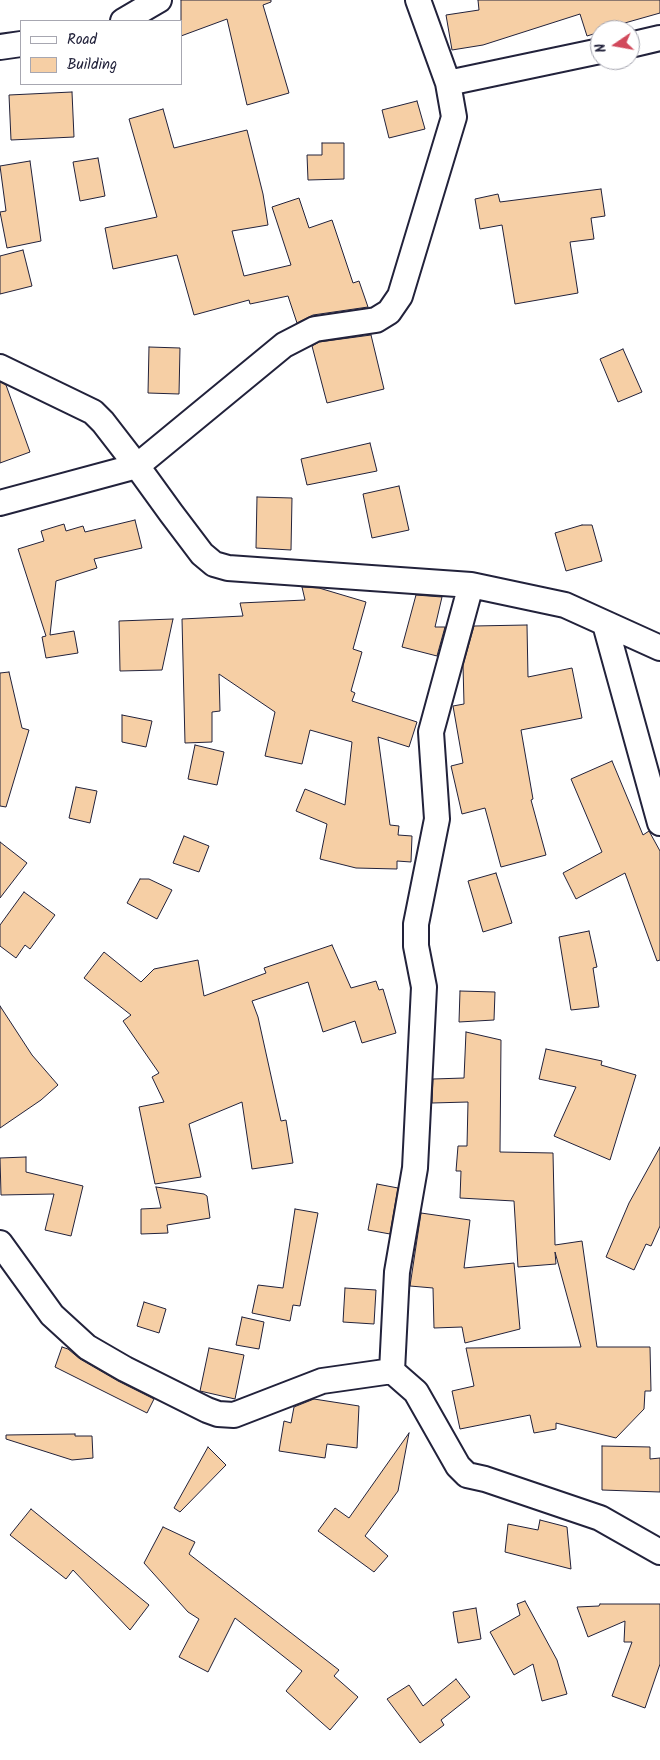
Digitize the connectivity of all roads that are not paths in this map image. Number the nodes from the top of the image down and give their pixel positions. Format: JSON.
{"nodes":[{"id":1,"x":159,"y":0,"type":"edge"},
{"id":2,"x":418,"y":0,"type":"edge"},
{"id":3,"x":125,"y":20,"type":"edge"},
{"id":4,"x":660,"y":38,"type":"edge"},
{"id":5,"x":640,"y":43,"type":"edge"},
{"id":6,"x":20,"y":44,"type":"edge"},
{"id":7,"x":0,"y":47,"type":"edge"},
{"id":8,"x":590,"y":53,"type":"edge"},
{"id":9,"x":448,"y":83,"type":"junction"},
{"id":10,"x":0,"y":367,"type":"edge"},
{"id":11,"x":138,"y":466,"type":"junction"},
{"id":12,"x":0,"y":503,"type":"edge"},
{"id":13,"x":471,"y":585,"type":"junction"},
{"id":14,"x":605,"y":624,"type":"junction"},
{"id":15,"x":660,"y":648,"type":"edge"},
{"id":16,"x":660,"y":823,"type":"edge"},
{"id":17,"x":0,"y":1243,"type":"edge"},
{"id":18,"x":392,"y":1371,"type":"junction"},
{"id":19,"x":660,"y":1552,"type":"edge"}],
"edges":[{"from":1,"to":3,"type":"street"},
{"from":2,"to":9,"type":"street"},
{"from":4,"to":5,"type":"street"},
{"from":6,"to":7,"type":"street"},
{"from":8,"to":9,"type":"street"},
{"from":9,"to":11,"type":"street"},
{"from":10,"to":11,"type":"street"},
{"from":11,"to":12,"type":"street"},
{"from":11,"to":13,"type":"street"},
{"from":13,"to":14,"type":"street"},
{"from":13,"to":18,"type":"street"},
{"from":14,"to":15,"type":"street"},
{"from":14,"to":16,"type":"street"},
{"from":17,"to":18,"type":"street"},
{"from":18,"to":19,"type":"street"}]}
